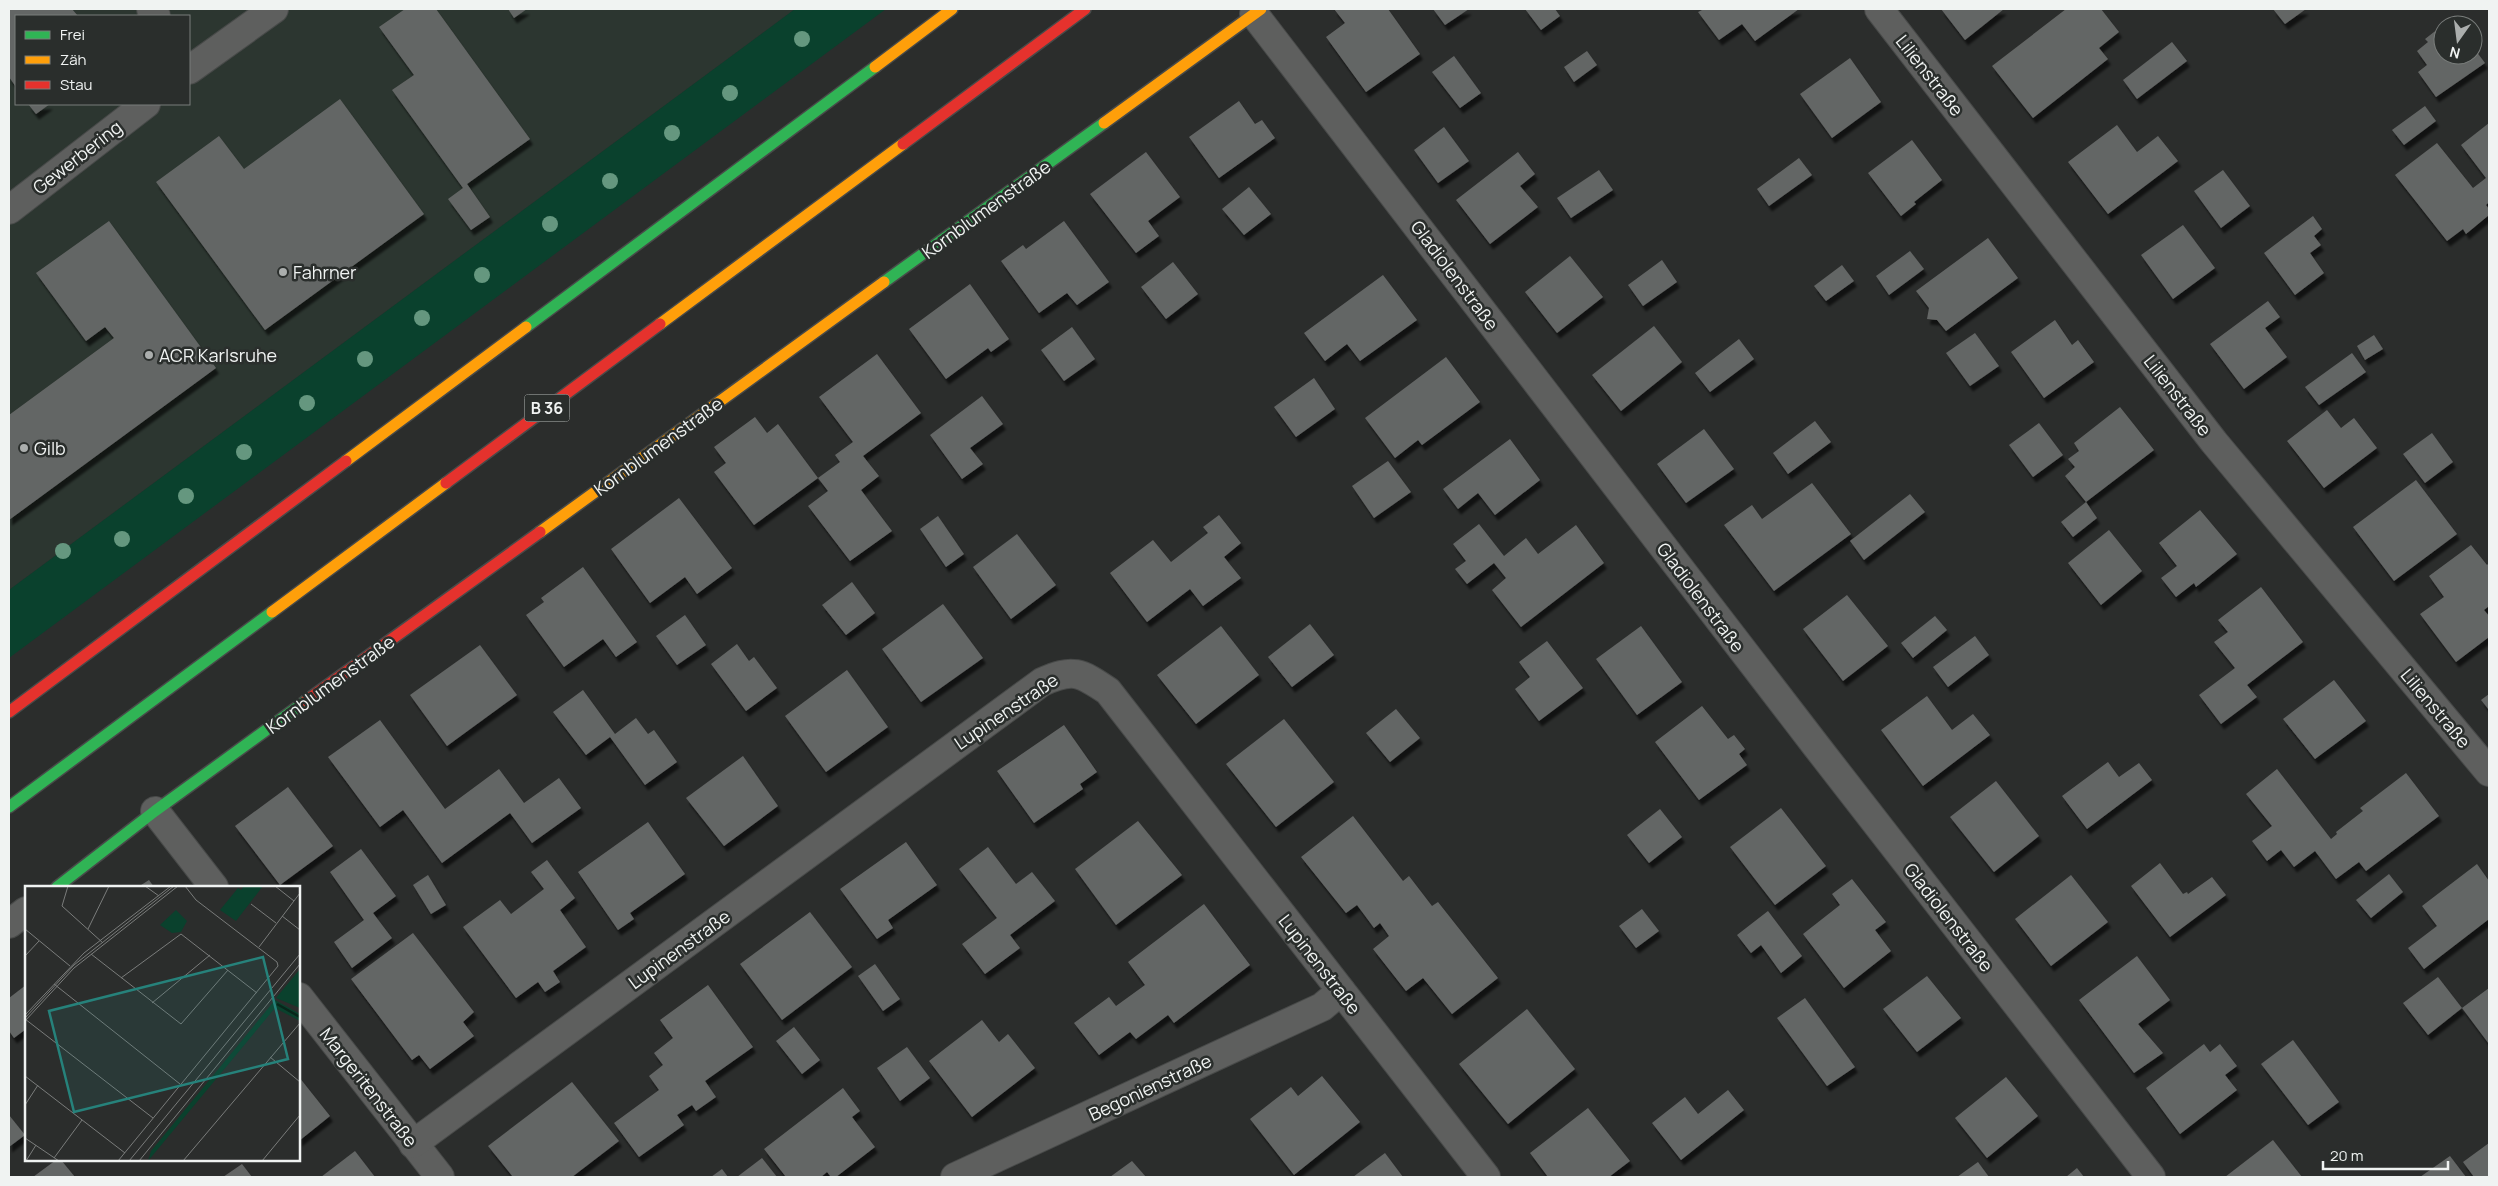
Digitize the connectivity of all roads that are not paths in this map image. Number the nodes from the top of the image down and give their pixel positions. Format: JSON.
{"nodes":[{"id":1,"x":274,"y":9,"type":"edge"},
{"id":2,"x":952,"y":9,"type":"edge"},
{"id":3,"x":1085,"y":9,"type":"edge"},
{"id":4,"x":1879,"y":9,"type":"edge"},
{"id":5,"x":1258,"y":11,"type":"edge"},
{"id":6,"x":190,"y":65,"type":"edge"},
{"id":7,"x":145,"y":105,"type":"edge"},
{"id":8,"x":9,"y":210,"type":"edge"},
{"id":9,"x":9,"y":712,"type":"edge"},
{"id":10,"x":2489,"y":772,"type":"edge"},
{"id":11,"x":9,"y":807,"type":"edge"},
{"id":12,"x":155,"y":811,"type":"junction"},
{"id":13,"x":58,"y":886,"type":"edge"},
{"id":14,"x":213,"y":886,"type":"edge"},
{"id":15,"x":25,"y":912,"type":"edge"},
{"id":16,"x":9,"y":924,"type":"edge"},
{"id":17,"x":1342,"y":992,"type":"junction"},
{"id":18,"x":300,"y":998,"type":"edge"},
{"id":19,"x":413,"y":1144,"type":"junction"},
{"id":20,"x":440,"y":1177,"type":"edge"},
{"id":21,"x":955,"y":1177,"type":"edge"},
{"id":22,"x":1486,"y":1177,"type":"edge"},
{"id":23,"x":2151,"y":1177,"type":"edge"}],
"edges":[{"from":1,"to":6,"type":"street"},
{"from":2,"to":9,"type":"main road"},
{"from":3,"to":11,"type":"main road","number":"B 36"},
{"from":4,"to":10,"type":"street","name":"Lilienstraße"},
{"from":5,"to":12,"type":"main road","name":"Kornblumenstraße"},
{"from":5,"to":23,"type":"street","name":"Gladiolenstraße"},
{"from":7,"to":8,"type":"street","name":"Gewerbering"},
{"from":12,"to":13,"type":"main road","name":"Kornblumenstraße"},
{"from":12,"to":14,"type":"street"},
{"from":15,"to":16,"type":"street"},
{"from":17,"to":19,"type":"street","name":"Lupinenstraße"},
{"from":17,"to":21,"type":"street","name":"Begonienstraße"},
{"from":17,"to":22,"type":"street","name":"Lupinenstraße"},
{"from":18,"to":19,"type":"street","name":"Margeritenstraße"},
{"from":19,"to":20,"type":"street","name":"Margeritenstraße"}]}
